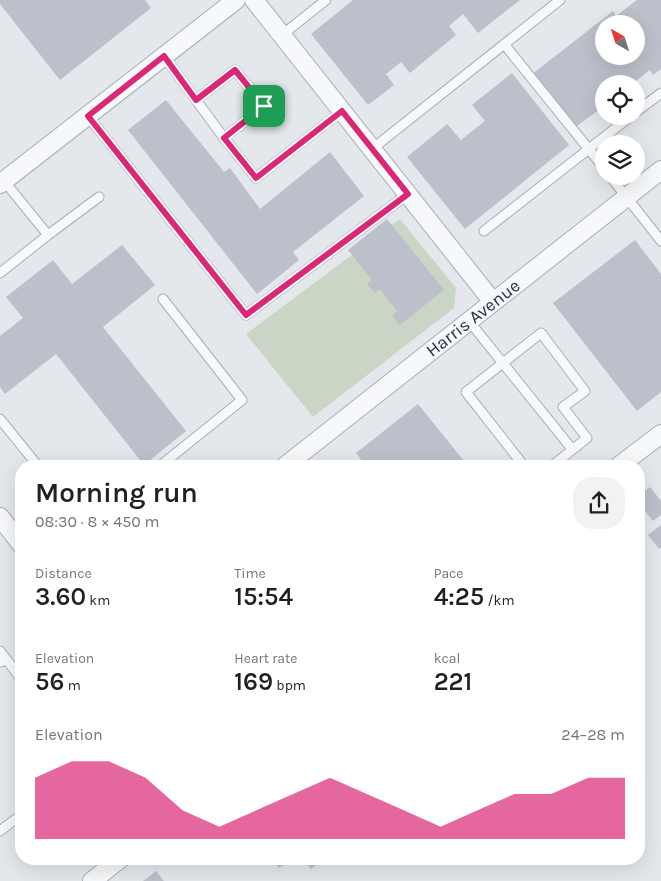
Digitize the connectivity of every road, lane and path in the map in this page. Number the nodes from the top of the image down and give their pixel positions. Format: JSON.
{"nodes":[{"id":1,"x":236,"y":0,"type":"edge"},
{"id":2,"x":254,"y":0,"type":"edge"},
{"id":3,"x":326,"y":0,"type":"edge"},
{"id":4,"x":560,"y":0,"type":"edge"},
{"id":5,"x":282,"y":35,"type":"junction"},
{"id":6,"x":504,"y":44,"type":"junction"},
{"id":7,"x":164,"y":56,"type":"junction"},
{"id":8,"x":661,"y":93,"type":"edge"},
{"id":9,"x":196,"y":100,"type":"junction"},
{"id":10,"x":645,"y":105,"type":"edge"},
{"id":11,"x":342,"y":111,"type":"junction"},
{"id":12,"x":88,"y":116,"type":"junction"},
{"id":13,"x":620,"y":125,"type":"edge"},
{"id":14,"x":224,"y":138,"type":"junction"},
{"id":15,"x":372,"y":149,"type":"junction"},
{"id":16,"x":589,"y":149,"type":"junction"},
{"id":17,"x":595,"y":157,"type":"edge"},
{"id":18,"x":661,"y":170,"type":"edge"},
{"id":19,"x":2,"y":183,"type":"edge"},
{"id":20,"x":617,"y":185,"type":"edge"},
{"id":21,"x":408,"y":194,"type":"junction"},
{"id":22,"x":99,"y":197,"type":"dead end"},
{"id":23,"x":627,"y":197,"type":"junction"},
{"id":24,"x":484,"y":231,"type":"dead end"},
{"id":25,"x":48,"y":235,"type":"junction"},
{"id":26,"x":661,"y":241,"type":"edge"},
{"id":27,"x":0,"y":273,"type":"edge"},
{"id":28,"x":162,"y":299,"type":"dead end"},
{"id":29,"x":493,"y":302,"type":"junction"},
{"id":30,"x":469,"y":321,"type":"junction"},
{"id":31,"x":503,"y":363,"type":"junction"},
{"id":32,"x":0,"y":419,"type":"edge"},
{"id":33,"x":661,"y":434,"type":"edge"},
{"id":34,"x":572,"y":449,"type":"junction"},
{"id":35,"x":33,"y":460,"type":"edge"},
{"id":36,"x":167,"y":460,"type":"edge"},
{"id":37,"x":293,"y":460,"type":"edge"},
{"id":38,"x":519,"y":460,"type":"edge"},
{"id":39,"x":559,"y":460,"type":"edge"},
{"id":40,"x":628,"y":460,"type":"edge"},
{"id":41,"x":0,"y":517,"type":"edge"},
{"id":42,"x":15,"y":536,"type":"edge"},
{"id":43,"x":0,"y":651,"type":"edge"},
{"id":44,"x":4,"y":661,"type":"edge"},
{"id":45,"x":15,"y":671,"type":"edge"},
{"id":46,"x":15,"y":819,"type":"edge"},
{"id":47,"x":0,"y":831,"type":"edge"},
{"id":48,"x":112,"y":865,"type":"edge"},
{"id":49,"x":92,"y":881,"type":"edge"}],
"edges":[{"from":1,"to":7,"type":"street"},
{"from":2,"to":5,"type":"street"},
{"from":3,"to":5,"type":"lane"},
{"from":4,"to":6,"type":"lane"},
{"from":5,"to":11,"type":"street"},
{"from":6,"to":15,"type":"lane"},
{"from":6,"to":16,"type":"lane"},
{"from":7,"to":9,"type":"lane"},
{"from":7,"to":12,"type":"street"},
{"from":8,"to":10,"type":"lane"},
{"from":9,"to":14,"type":"lane"},
{"from":9,"to":14,"type":"lane"},
{"from":11,"to":14,"type":"lane"},
{"from":11,"to":15,"type":"street"},
{"from":12,"to":19,"type":"street"},
{"from":12,"to":21,"type":"lane"},
{"from":13,"to":16,"type":"lane"},
{"from":15,"to":21,"type":"street"},
{"from":16,"to":17,"type":"lane"},
{"from":16,"to":24,"type":"lane"},
{"from":18,"to":23,"type":"street","name":"Harris Avenue"},
{"from":19,"to":25,"type":"lane"},
{"from":20,"to":23,"type":"lane"},
{"from":21,"to":29,"type":"street"},
{"from":22,"to":25,"type":"lane"},
{"from":23,"to":26,"type":"lane"},
{"from":23,"to":29,"type":"street","name":"Harris Avenue"},
{"from":25,"to":27,"type":"lane"},
{"from":28,"to":36,"type":"lane"},
{"from":29,"to":30,"type":"street","name":"Harris Avenue"},
{"from":30,"to":31,"type":"lane"},
{"from":30,"to":37,"type":"street","name":"Harris Avenue"},
{"from":31,"to":34,"type":"lane"},
{"from":31,"to":34,"type":"lane"},
{"from":31,"to":38,"type":"lane"},
{"from":32,"to":35,"type":"lane"},
{"from":33,"to":40,"type":"street"},
{"from":34,"to":39,"type":"lane"},
{"from":41,"to":42,"type":"street"},
{"from":43,"to":44,"type":"lane"},
{"from":44,"to":45,"type":"lane"},
{"from":46,"to":47,"type":"lane"},
{"from":48,"to":49,"type":"street"}]}
